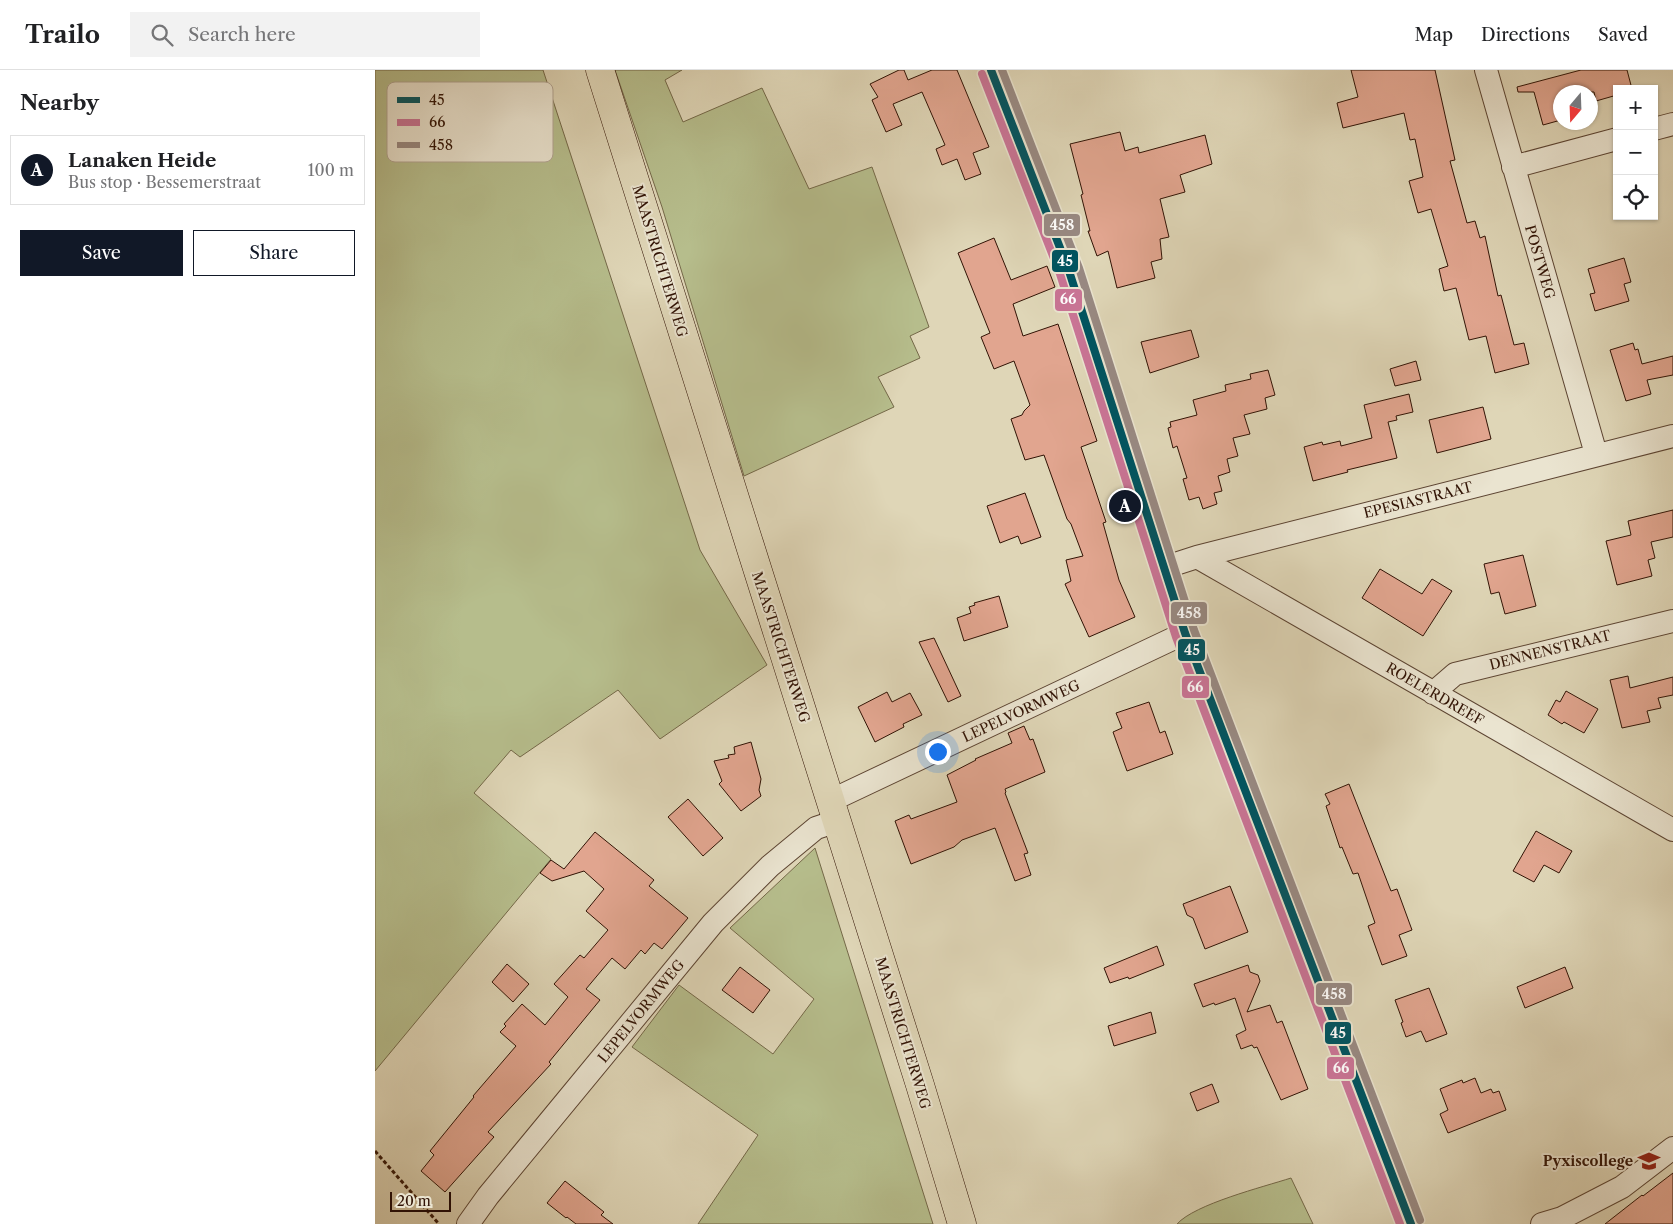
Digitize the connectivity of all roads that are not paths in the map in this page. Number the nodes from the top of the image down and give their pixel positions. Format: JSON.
{"nodes":[{"id":1,"x":599,"y":70,"type":"edge"},
{"id":2,"x":991,"y":70,"type":"edge"},
{"id":3,"x":1486,"y":70,"type":"edge"},
{"id":4,"x":1673,"y":124,"type":"edge"},
{"id":5,"x":1658,"y":128,"type":"edge"},
{"id":6,"x":1613,"y":140,"type":"edge"},
{"id":7,"x":1513,"y":167,"type":"junction"},
{"id":8,"x":1673,"y":436,"type":"edge"},
{"id":9,"x":1596,"y":454,"type":"junction"},
{"id":10,"x":1197,"y":557,"type":"junction"},
{"id":11,"x":1163,"y":568,"type":"junction"},
{"id":12,"x":1673,"y":620,"type":"edge"},
{"id":13,"x":1185,"y":633,"type":"junction"},
{"id":14,"x":1433,"y":693,"type":"junction"},
{"id":15,"x":833,"y":811,"type":"junction"},
{"id":16,"x":1673,"y":830,"type":"edge"},
{"id":17,"x":1673,"y":1148,"type":"edge"},
{"id":18,"x":467,"y":1224,"type":"edge"},
{"id":19,"x":962,"y":1224,"type":"edge"},
{"id":20,"x":1411,"y":1224,"type":"edge"},
{"id":21,"x":1542,"y":1224,"type":"edge"}],
"edges":[{"from":1,"to":15,"type":"main road","name":"MAASTRICHTERWEG"},
{"from":2,"to":11,"type":"street"},
{"from":3,"to":7,"type":"street","name":"POSTWEG"},
{"from":4,"to":5,"type":"street"},
{"from":6,"to":7,"type":"street"},
{"from":7,"to":9,"type":"street","name":"POSTWEG"},
{"from":8,"to":9,"type":"street","name":"EPESIASTRAAT"},
{"from":9,"to":10,"type":"street","name":"EPESIASTRAAT"},
{"from":10,"to":11,"type":"street","name":"EPESIASTRAAT"},
{"from":10,"to":14,"type":"street","name":"ROELERDREEF"},
{"from":11,"to":13,"type":"street"},
{"from":12,"to":14,"type":"street","name":"DENNENSTRAAT"},
{"from":13,"to":15,"type":"street","name":"LEPELVORMWEG"},
{"from":13,"to":20,"type":"street"},
{"from":14,"to":16,"type":"street","name":"ROELERDREEF"},
{"from":15,"to":18,"type":"street","name":"LEPELVORMWEG"},
{"from":15,"to":19,"type":"main road","name":"MAASTRICHTERWEG"},
{"from":17,"to":21,"type":"street"}]}
